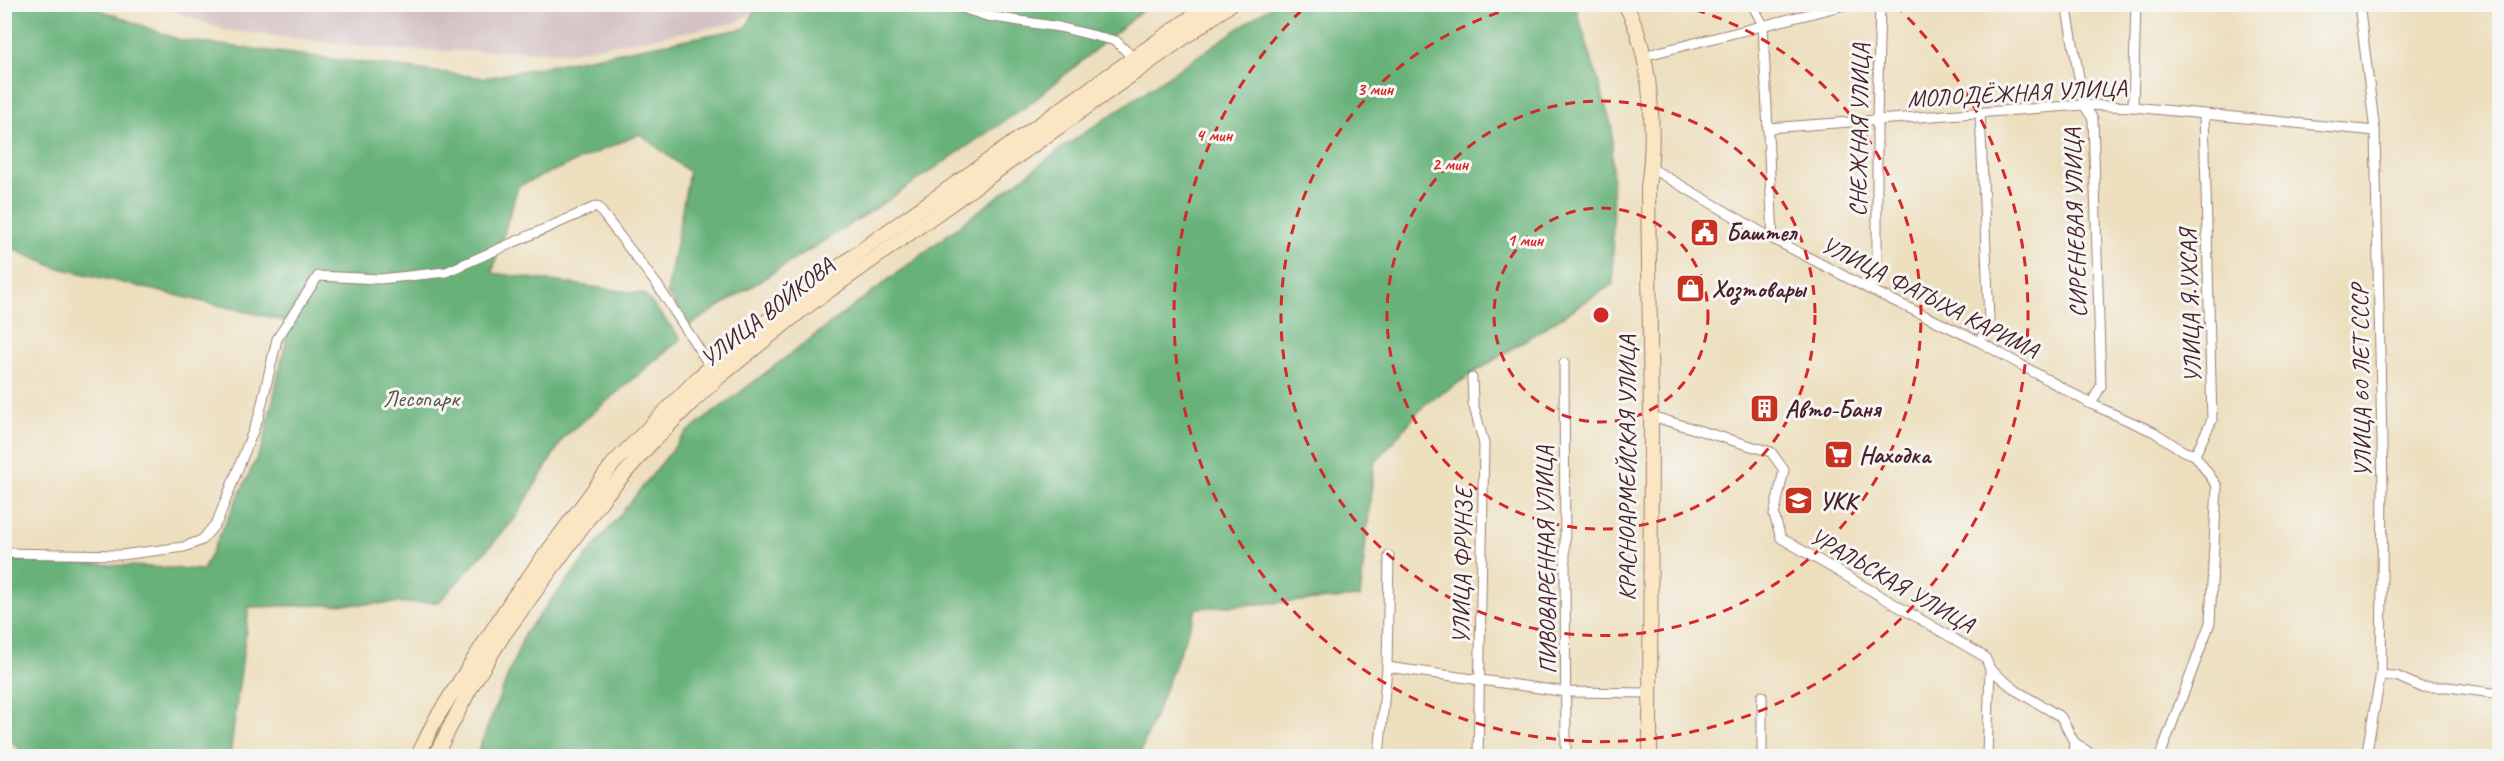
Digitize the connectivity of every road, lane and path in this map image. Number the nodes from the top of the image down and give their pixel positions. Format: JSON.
{"nodes":[{"id":1,"x":950,"y":4,"type":"edge"},
{"id":2,"x":1210,"y":4,"type":"edge"},
{"id":3,"x":1231,"y":4,"type":"edge"},
{"id":4,"x":1625,"y":4,"type":"edge"},
{"id":5,"x":1752,"y":4,"type":"edge"},
{"id":6,"x":1849,"y":4,"type":"edge"},
{"id":7,"x":1880,"y":4,"type":"edge"},
{"id":8,"x":2066,"y":4,"type":"edge"},
{"id":9,"x":2136,"y":4,"type":"edge"},
{"id":10,"x":2359,"y":4,"type":"edge"},
{"id":11,"x":1763,"y":25,"type":"junction"},
{"id":12,"x":1643,"y":56,"type":"junction"},
{"id":13,"x":1134,"y":58,"type":"junction"},
{"id":14,"x":2085,"y":105,"type":"junction"},
{"id":15,"x":2133,"y":107,"type":"junction"},
{"id":16,"x":1980,"y":112,"type":"junction"},
{"id":17,"x":2204,"y":114,"type":"junction"},
{"id":18,"x":1876,"y":120,"type":"junction"},
{"id":19,"x":1768,"y":128,"type":"junction"},
{"id":20,"x":2375,"y":131,"type":"junction"},
{"id":21,"x":1651,"y":168,"type":"junction"},
{"id":22,"x":1773,"y":239,"type":"junction"},
{"id":23,"x":1869,"y":289,"type":"junction"},
{"id":24,"x":1980,"y":342,"type":"junction"},
{"id":25,"x":1564,"y":363,"type":"dead end"},
{"id":26,"x":710,"y":366,"type":"junction"},
{"id":27,"x":1472,"y":378,"type":"dead end"},
{"id":28,"x":2091,"y":404,"type":"junction"},
{"id":29,"x":1652,"y":416,"type":"junction"},
{"id":30,"x":2195,"y":455,"type":"junction"},
{"id":31,"x":4,"y":553,"type":"edge"},
{"id":32,"x":1389,"y":556,"type":"dead end"},
{"id":33,"x":1387,"y":667,"type":"junction"},
{"id":34,"x":1990,"y":669,"type":"junction"},
{"id":35,"x":2380,"y":675,"type":"junction"},
{"id":36,"x":1479,"y":678,"type":"junction"},
{"id":37,"x":1567,"y":692,"type":"junction"},
{"id":38,"x":1649,"y":693,"type":"junction"},
{"id":39,"x":2499,"y":694,"type":"edge"},
{"id":40,"x":1762,"y":696,"type":"dead end"},
{"id":41,"x":2074,"y":742,"type":"junction"},
{"id":42,"x":418,"y":756,"type":"edge"},
{"id":43,"x":435,"y":756,"type":"edge"},
{"id":44,"x":1379,"y":756,"type":"edge"},
{"id":45,"x":1478,"y":756,"type":"edge"},
{"id":46,"x":1566,"y":756,"type":"edge"},
{"id":47,"x":1650,"y":756,"type":"edge"},
{"id":48,"x":1762,"y":756,"type":"edge"},
{"id":49,"x":1987,"y":756,"type":"edge"},
{"id":50,"x":2073,"y":756,"type":"edge"},
{"id":51,"x":2094,"y":756,"type":"edge"},
{"id":52,"x":2160,"y":756,"type":"edge"},
{"id":53,"x":2366,"y":756,"type":"edge"}],
"edges":[{"from":1,"to":13,"type":"street"},
{"from":2,"to":13,"type":"main road","name":"УЛИЦА ВОЙКОВА"},
{"from":3,"to":43,"type":"main road","name":"УЛИЦА ВОЙКОВА"},
{"from":4,"to":12,"type":"main road","name":"КРАСНОАРМЕЙСКАЯ УЛИЦА"},
{"from":5,"to":11,"type":"street"},
{"from":6,"to":11,"type":"street"},
{"from":7,"to":18,"type":"street","name":"СНЕЖНАЯ УЛИЦА"},
{"from":8,"to":14,"type":"street","name":"СИРЕНЕВАЯ УЛИЦА"},
{"from":9,"to":15,"type":"street"},
{"from":10,"to":20,"type":"street","name":"УЛИЦА 60 ЛЕТ СССР"},
{"from":11,"to":12,"type":"street"},
{"from":11,"to":19,"type":"street"},
{"from":12,"to":21,"type":"main road","name":"КРАСНОАРМЕЙСКАЯ УЛИЦА"},
{"from":13,"to":26,"type":"main road","name":"УЛИЦА ВОЙКОВА"},
{"from":14,"to":15,"type":"street","name":"МОЛОДЁЖНАЯ УЛИЦА"},
{"from":14,"to":16,"type":"street","name":"МОЛОДЁЖНАЯ УЛИЦА"},
{"from":14,"to":28,"type":"street","name":"СИРЕНЕВАЯ УЛИЦА"},
{"from":15,"to":17,"type":"street","name":"МОЛОДЁЖНАЯ УЛИЦА"},
{"from":16,"to":18,"type":"street","name":"МОЛОДЁЖНАЯ УЛИЦА"},
{"from":16,"to":24,"type":"street"},
{"from":17,"to":20,"type":"street","name":"МОЛОДЁЖНАЯ УЛИЦА"},
{"from":17,"to":30,"type":"street","name":"УЛИЦА Я.УХСАЯ"},
{"from":18,"to":19,"type":"street","name":"МОЛОДЁЖНАЯ УЛИЦА"},
{"from":18,"to":23,"type":"street","name":"СНЕЖНАЯ УЛИЦА"},
{"from":19,"to":22,"type":"street"},
{"from":20,"to":35,"type":"street","name":"УЛИЦА 60 ЛЕТ СССР"},
{"from":21,"to":22,"type":"street","name":"УЛИЦА ФАТЫХА КАРИМА"},
{"from":21,"to":29,"type":"main road","name":"КРАСНОАРМЕЙСКАЯ УЛИЦА"},
{"from":22,"to":23,"type":"street","name":"УЛИЦА ФАТЫХА КАРИМА"},
{"from":23,"to":24,"type":"street","name":"УЛИЦА ФАТЫХА КАРИМА"},
{"from":24,"to":28,"type":"street","name":"УЛИЦА ФАТЫХА КАРИМА"},
{"from":25,"to":37,"type":"street","name":"ПИВОВАРЕННАЯ УЛИЦА"},
{"from":26,"to":31,"type":"street"},
{"from":26,"to":42,"type":"main road","name":"УЛИЦА ВОЙКОВА"},
{"from":27,"to":36,"type":"street","name":"УЛИЦА ФРУНЗЕ"},
{"from":28,"to":30,"type":"street","name":"УЛИЦА ФАТЫХА КАРИМА"},
{"from":29,"to":34,"type":"street","name":"УРАЛЬСКАЯ УЛИЦА"},
{"from":29,"to":38,"type":"main road","name":"КРАСНОАРМЕЙСКАЯ УЛИЦА"},
{"from":30,"to":52,"type":"street"},
{"from":32,"to":33,"type":"street"},
{"from":33,"to":36,"type":"street"},
{"from":33,"to":44,"type":"street"},
{"from":34,"to":41,"type":"street","name":"УРАЛЬСКАЯ УЛИЦА"},
{"from":34,"to":49,"type":"street"},
{"from":35,"to":39,"type":"street"},
{"from":35,"to":53,"type":"street","name":"УЛИЦА 60 ЛЕТ СССР"},
{"from":36,"to":37,"type":"street"},
{"from":36,"to":45,"type":"street","name":"УЛИЦА ФРУНЗЕ"},
{"from":37,"to":38,"type":"street"},
{"from":37,"to":46,"type":"street","name":"ПИВОВАРЕННАЯ УЛИЦА"},
{"from":38,"to":47,"type":"main road","name":"КРАСНОАРМЕЙСКАЯ УЛИЦА"},
{"from":40,"to":48,"type":"street"},
{"from":41,"to":50,"type":"street"},
{"from":41,"to":51,"type":"street"}]}
